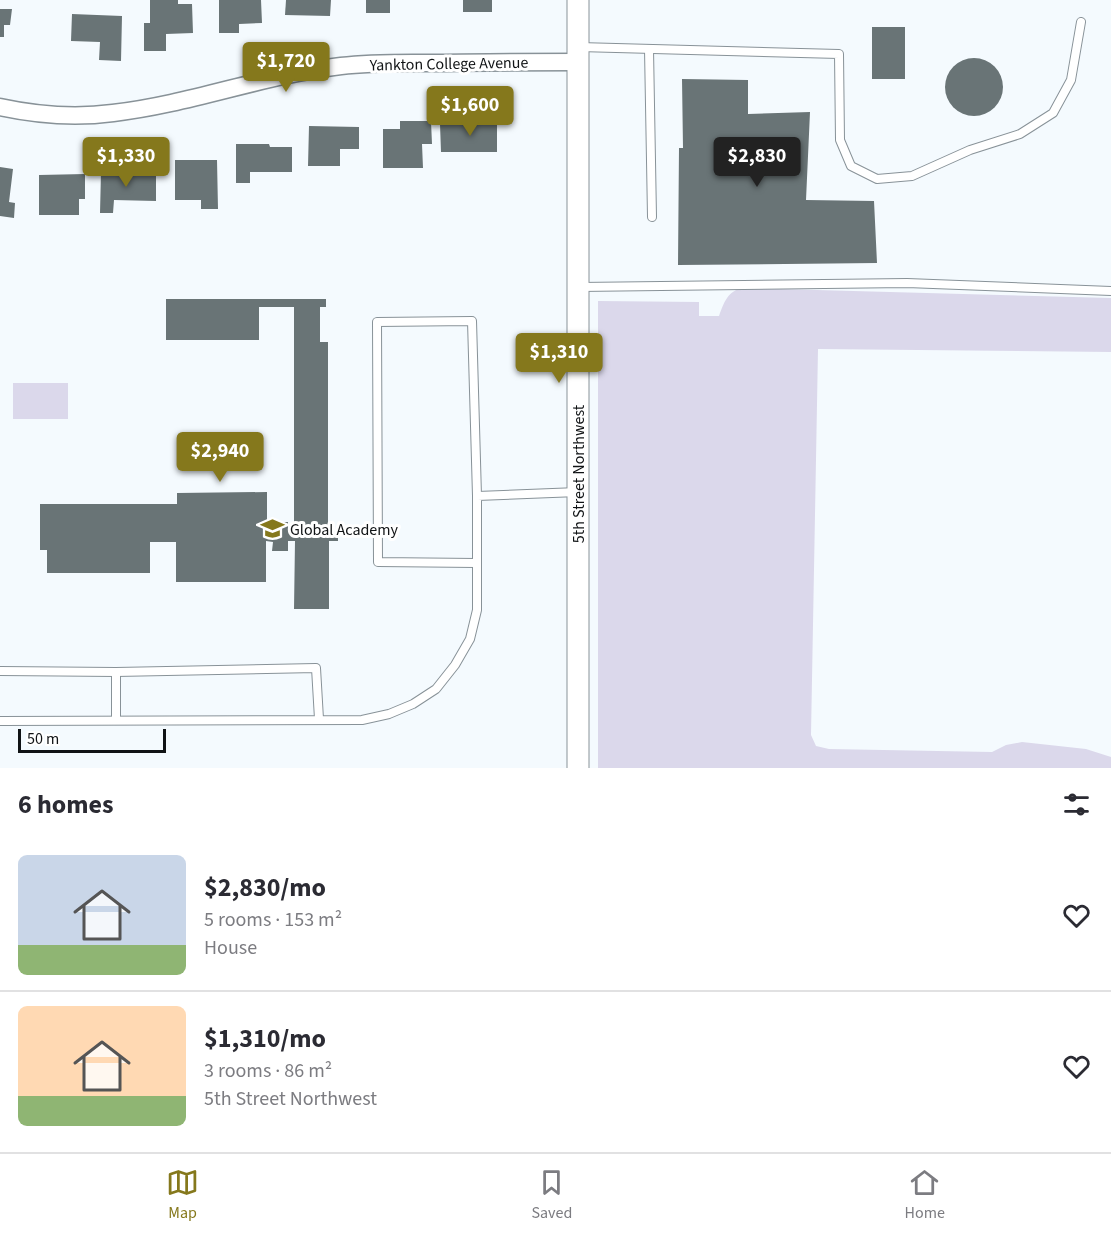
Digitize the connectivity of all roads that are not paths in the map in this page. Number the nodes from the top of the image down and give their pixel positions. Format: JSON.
{"nodes":[{"id":1,"x":578,"y":0,"type":"edge"},
{"id":2,"x":1081,"y":22,"type":"dead end"},
{"id":3,"x":649,"y":49,"type":"junction"},
{"id":4,"x":579,"y":55,"type":"junction"},
{"id":5,"x":0,"y":107,"type":"edge"},
{"id":6,"x":652,"y":217,"type":"dead end"},
{"id":7,"x":578,"y":287,"type":"junction"},
{"id":8,"x":1111,"y":291,"type":"edge"},
{"id":9,"x":578,"y":492,"type":"junction"},
{"id":10,"x":477,"y":496,"type":"junction"},
{"id":11,"x":476,"y":563,"type":"junction"},
{"id":12,"x":0,"y":671,"type":"edge"},
{"id":13,"x":116,"y":672,"type":"junction"},
{"id":14,"x":319,"y":719,"type":"junction"},
{"id":15,"x":116,"y":720,"type":"junction"},
{"id":16,"x":0,"y":721,"type":"edge"},
{"id":17,"x":578,"y":768,"type":"edge"}],
"edges":[{"from":1,"to":4,"type":"street","name":"5th Street Northwest"},
{"from":2,"to":3,"type":"lane"},
{"from":3,"to":4,"type":"lane"},
{"from":3,"to":6,"type":"lane"},
{"from":4,"to":5,"type":"street","name":"Yankton College Avenue"},
{"from":4,"to":7,"type":"street","name":"5th Street Northwest"},
{"from":7,"to":8,"type":"lane"},
{"from":7,"to":9,"type":"street","name":"5th Street Northwest"},
{"from":9,"to":10,"type":"lane"},
{"from":9,"to":17,"type":"street","name":"5th Street Northwest"},
{"from":10,"to":11,"type":"lane"},
{"from":10,"to":11,"type":"lane"},
{"from":11,"to":14,"type":"lane"},
{"from":12,"to":13,"type":"lane"},
{"from":13,"to":14,"type":"lane"},
{"from":13,"to":15,"type":"lane"},
{"from":14,"to":15,"type":"lane"},
{"from":15,"to":16,"type":"lane"}]}
